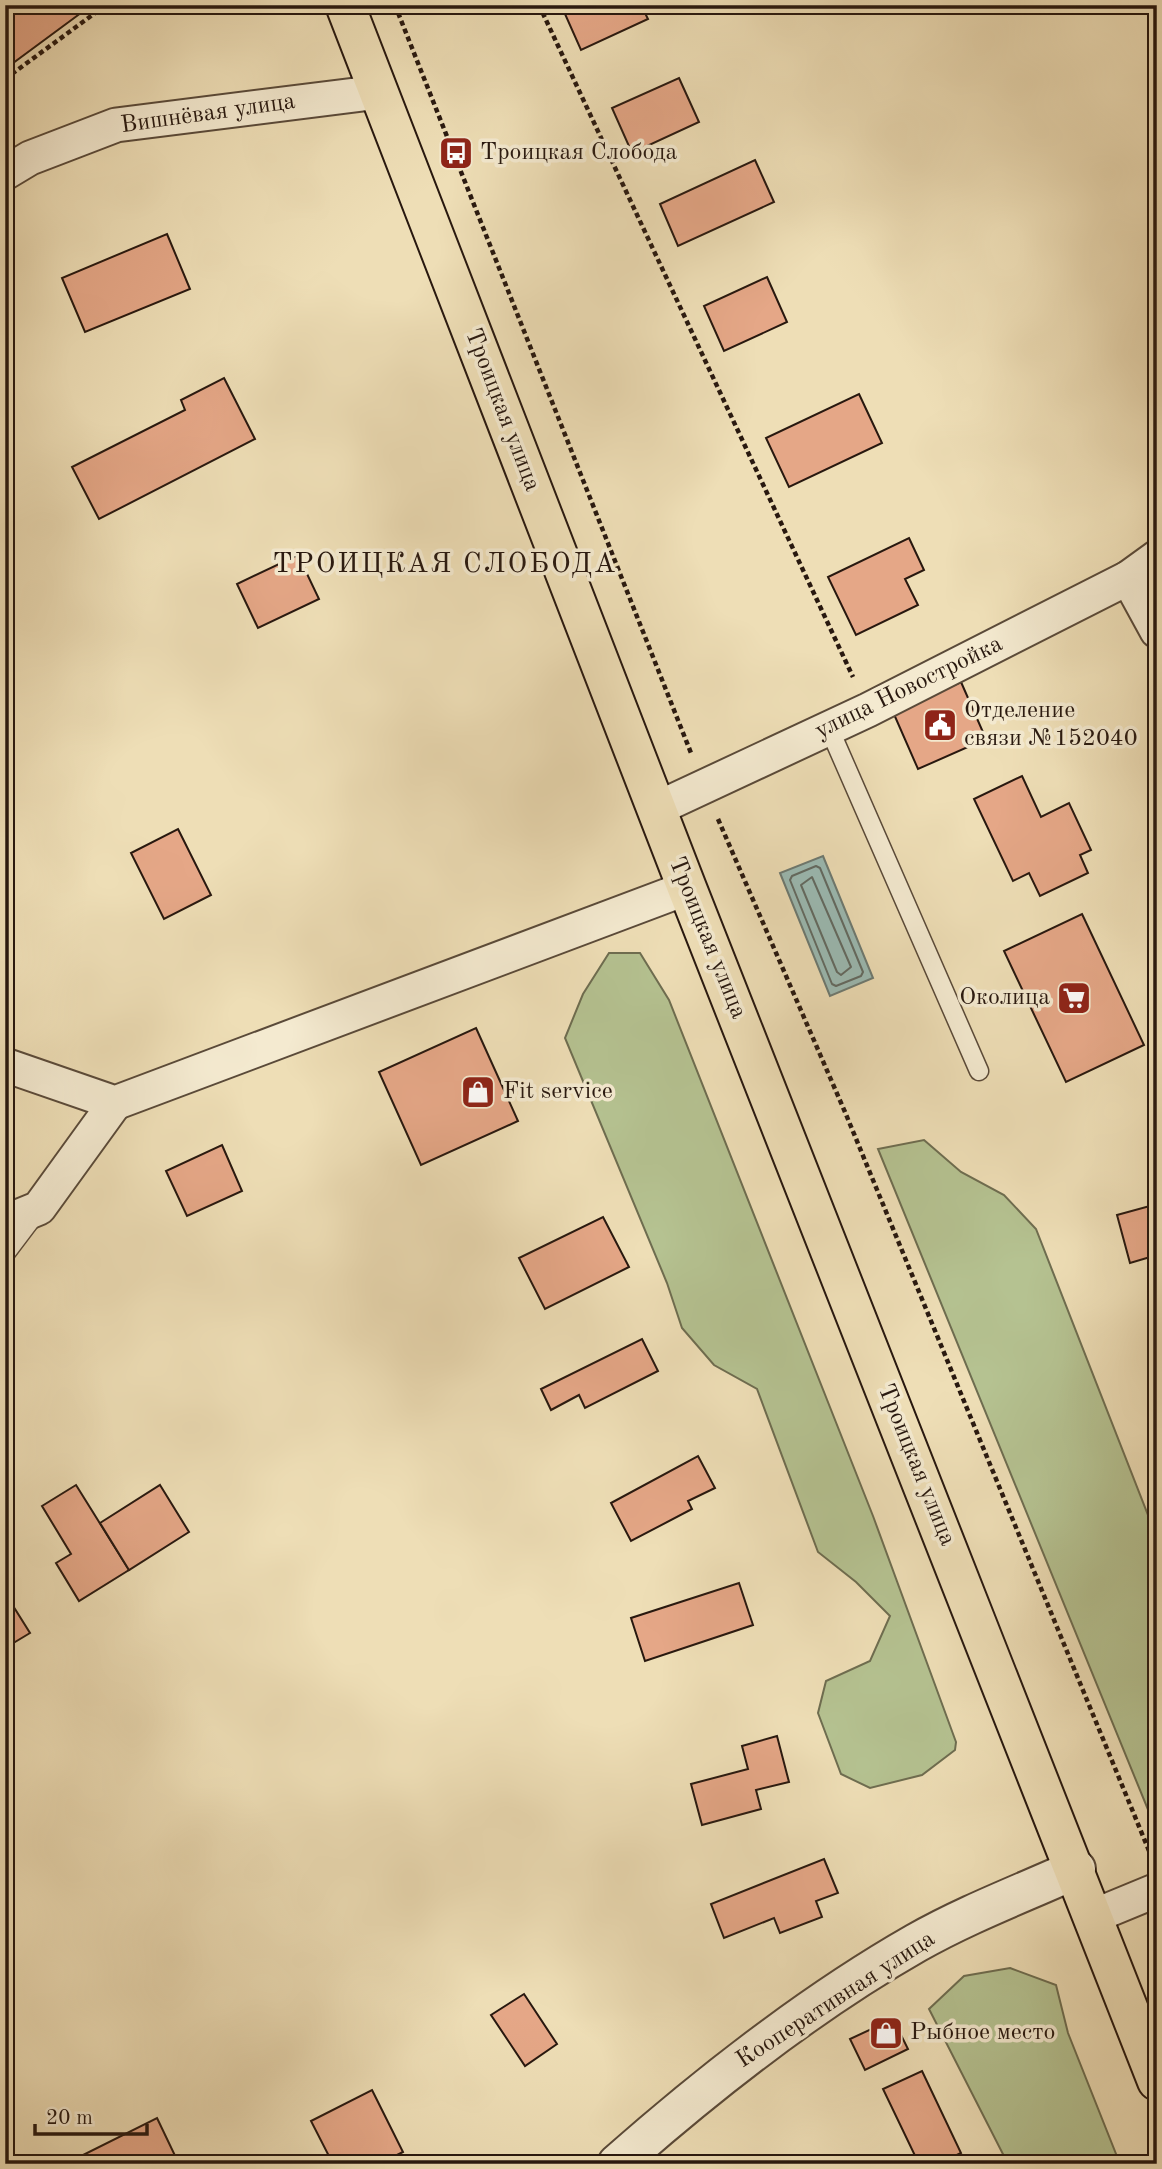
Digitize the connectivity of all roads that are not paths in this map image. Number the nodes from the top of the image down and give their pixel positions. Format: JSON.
{"nodes":[{"id":1,"x":345,"y":5,"type":"edge"},
{"id":2,"x":379,"y":92,"type":"junction"},
{"id":3,"x":5,"y":173,"type":"edge"},
{"id":4,"x":1157,"y":557,"type":"edge"},
{"id":5,"x":1128,"y":578,"type":"junction"},
{"id":6,"x":1157,"y":631,"type":"edge"},
{"id":7,"x":829,"y":728,"type":"junction"},
{"id":8,"x":656,"y":809,"type":"junction"},
{"id":9,"x":687,"y":888,"type":"junction"},
{"id":10,"x":5,"y":1065,"type":"edge"},
{"id":11,"x":979,"y":1072,"type":"dead end"},
{"id":12,"x":115,"y":1103,"type":"junction"},
{"id":13,"x":39,"y":1208,"type":"junction"},
{"id":14,"x":5,"y":1222,"type":"edge"},
{"id":15,"x":5,"y":1254,"type":"edge"},
{"id":16,"x":1076,"y":1868,"type":"junction"},
{"id":17,"x":1157,"y":1890,"type":"edge"},
{"id":18,"x":1094,"y":1916,"type":"junction"},
{"id":19,"x":1157,"y":2081,"type":"edge"},
{"id":20,"x":617,"y":2164,"type":"edge"}],
"edges":[{"from":1,"to":2,"type":"main road","name":"Троицкая улица"},
{"from":2,"to":3,"type":"street","name":"Вишнёвая улица"},
{"from":2,"to":8,"type":"main road","name":"Троицкая улица"},
{"from":4,"to":5,"type":"street","name":"улица Новостройка"},
{"from":5,"to":6,"type":"street"},
{"from":5,"to":7,"type":"street","name":"улица Новостройка"},
{"from":7,"to":8,"type":"street","name":"улица Новостройка"},
{"from":7,"to":11,"type":"lane"},
{"from":8,"to":9,"type":"main road","name":"Троицкая улица"},
{"from":9,"to":12,"type":"street"},
{"from":9,"to":16,"type":"main road","name":"Троицкая улица"},
{"from":10,"to":12,"type":"street"},
{"from":12,"to":13,"type":"street"},
{"from":13,"to":14,"type":"street"},
{"from":13,"to":15,"type":"lane"},
{"from":16,"to":18,"type":"main road","name":"Троицкая улица"},
{"from":16,"to":20,"type":"street","name":"Кооперативная улица"},
{"from":17,"to":18,"type":"street"},
{"from":18,"to":19,"type":"main road","name":"Троицкая улица"}]}
